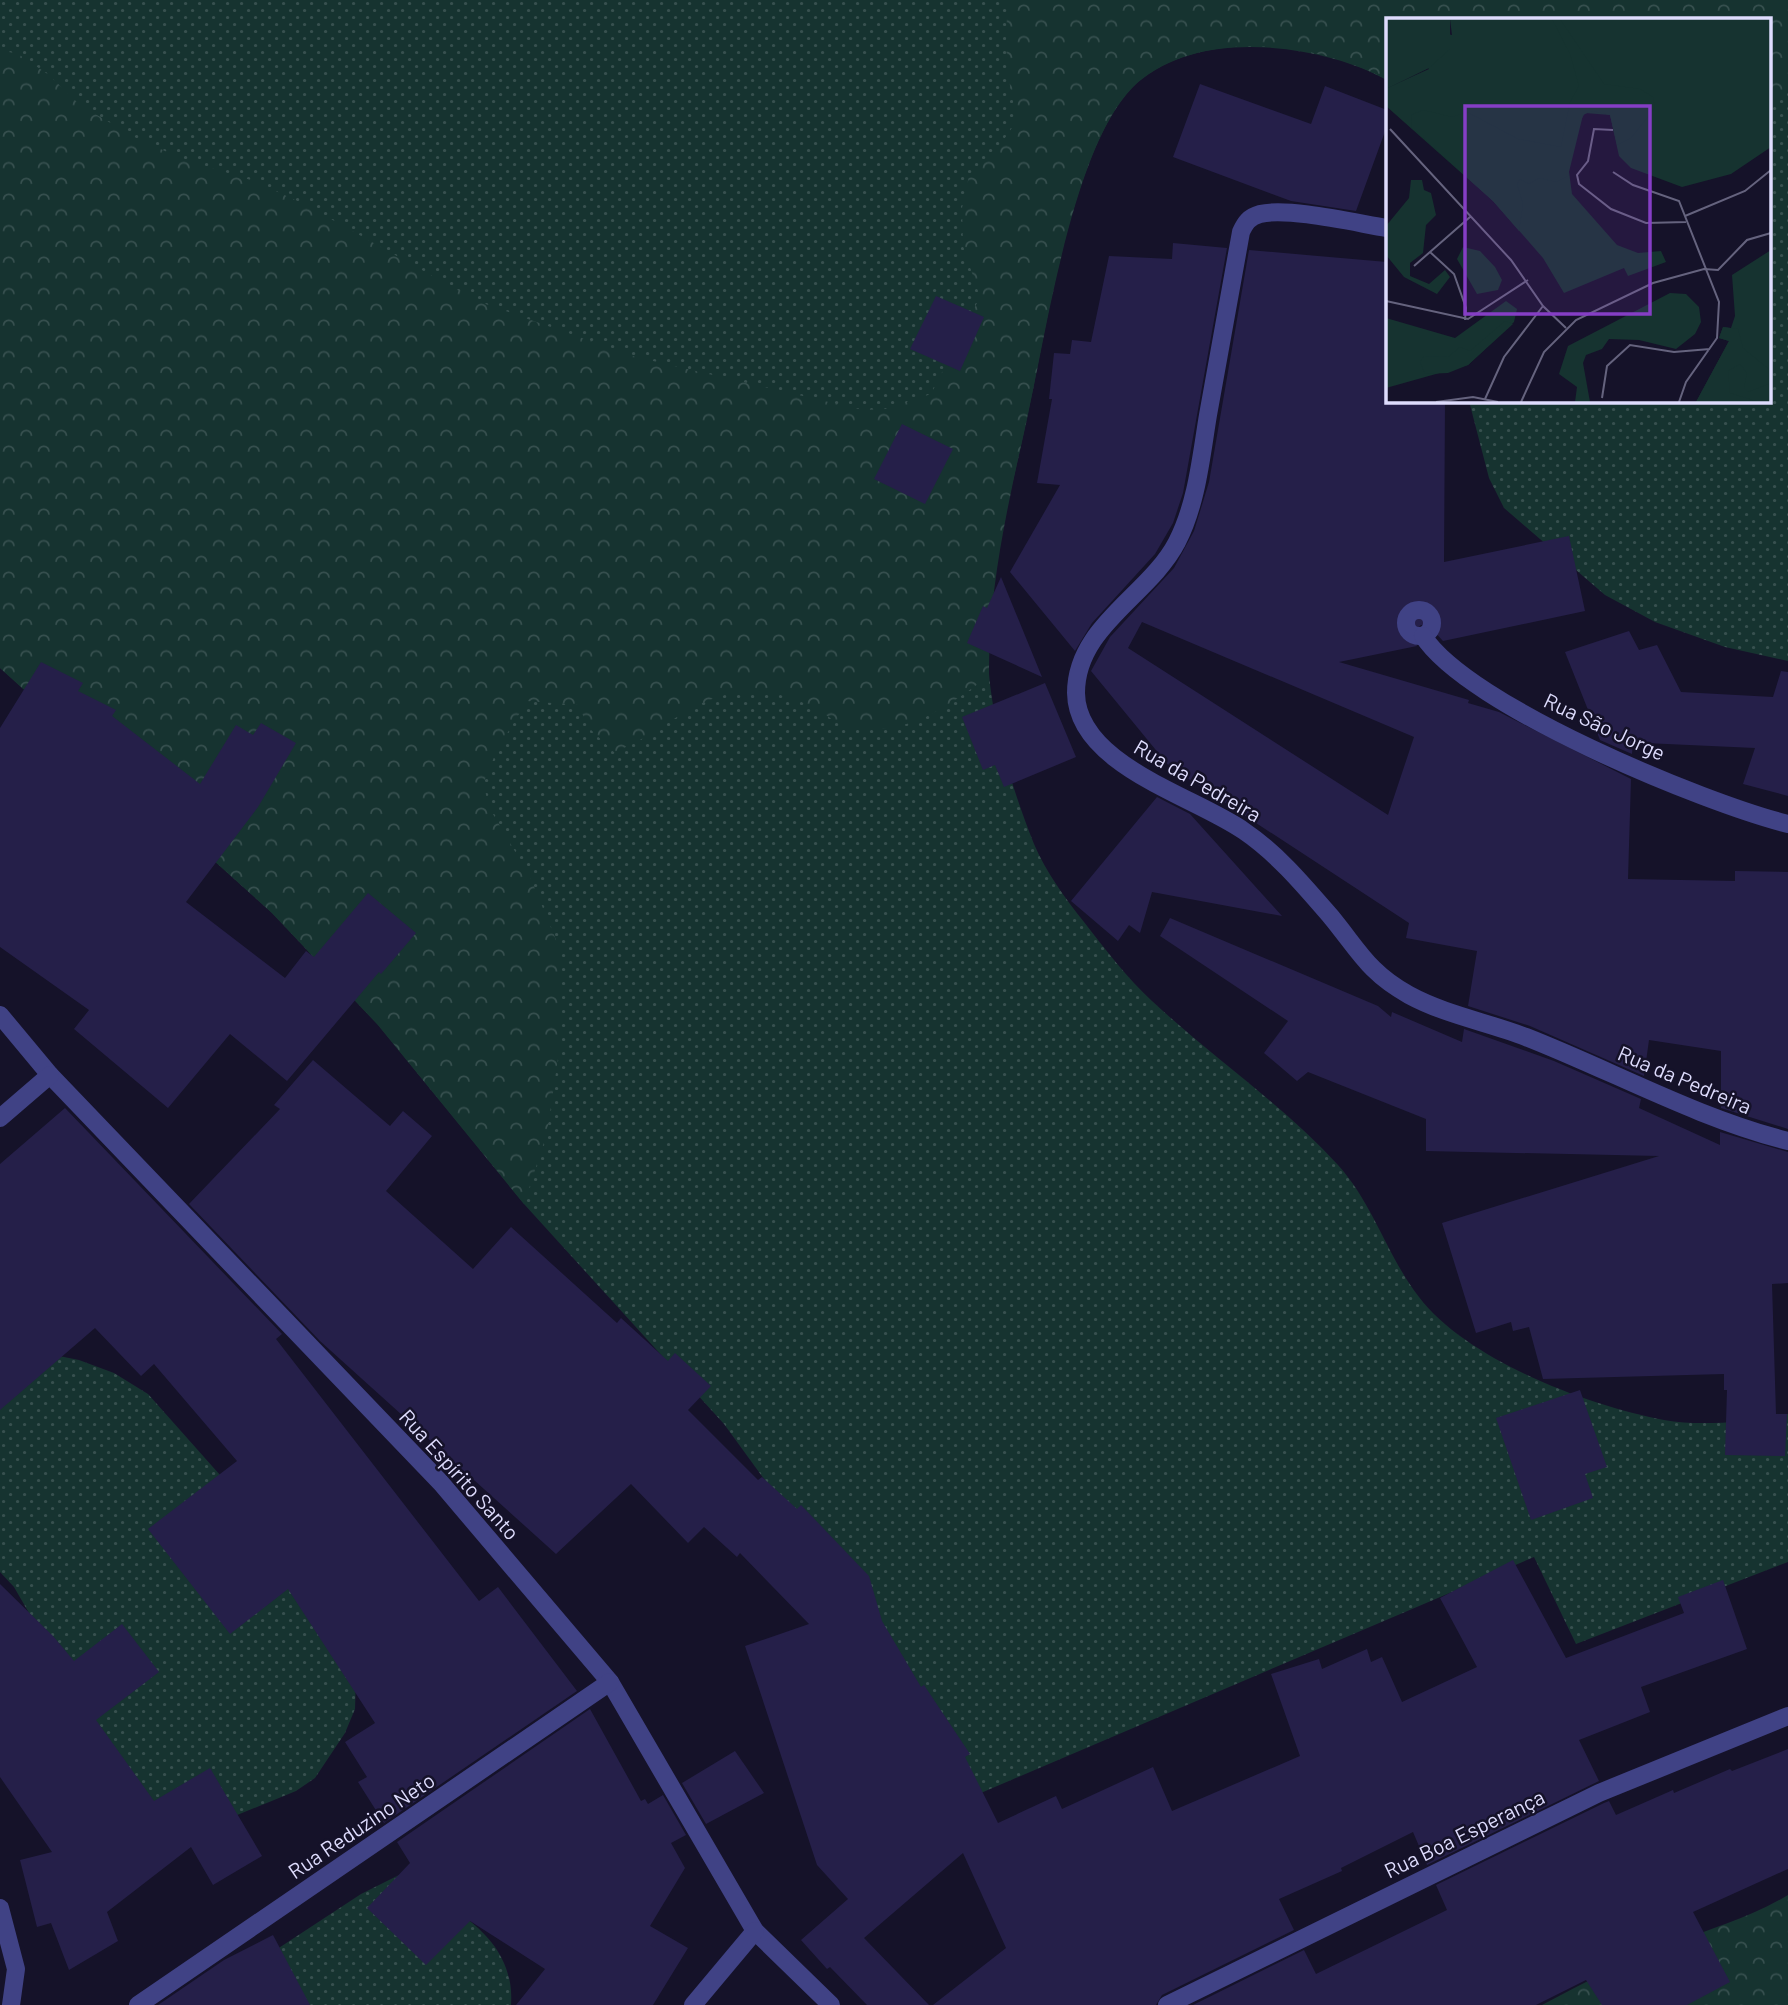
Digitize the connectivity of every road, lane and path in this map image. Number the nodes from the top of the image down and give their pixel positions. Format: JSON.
{"nodes":[{"id":1,"x":1386,"y":228,"type":"edge"},
{"id":2,"x":1423,"y":636,"type":"dead end"},
{"id":3,"x":1788,"y":824,"type":"edge"},
{"id":4,"x":0,"y":1015,"type":"edge"},
{"id":5,"x":50,"y":1075,"type":"junction"},
{"id":6,"x":0,"y":1118,"type":"edge"},
{"id":7,"x":1788,"y":1141,"type":"edge"},
{"id":8,"x":610,"y":1682,"type":"junction"},
{"id":9,"x":1788,"y":1716,"type":"edge"},
{"id":10,"x":0,"y":1908,"type":"edge"},
{"id":11,"x":755,"y":1931,"type":"junction"},
{"id":12,"x":11,"y":2005,"type":"edge"},
{"id":13,"x":138,"y":2005,"type":"edge"},
{"id":14,"x":693,"y":2005,"type":"edge"},
{"id":15,"x":831,"y":2005,"type":"edge"},
{"id":16,"x":1167,"y":2005,"type":"edge"}],
"edges":[{"from":1,"to":7,"type":"street","name":"Rua da Pedreira"},
{"from":2,"to":3,"type":"street","name":"Rua São Jorge"},
{"from":4,"to":5,"type":"street","name":"Rua Espírito Santo"},
{"from":5,"to":6,"type":"street"},
{"from":5,"to":8,"type":"street","name":"Rua Espírito Santo"},
{"from":8,"to":11,"type":"street","name":"Rua Espírito Santo"},
{"from":8,"to":13,"type":"street","name":"Rua Reduzino Neto"},
{"from":9,"to":16,"type":"street","name":"Rua Boa Esperança"},
{"from":10,"to":12,"type":"street"},
{"from":11,"to":14,"type":"street"},
{"from":11,"to":15,"type":"street","name":"Rua Espírito Santo"}]}
